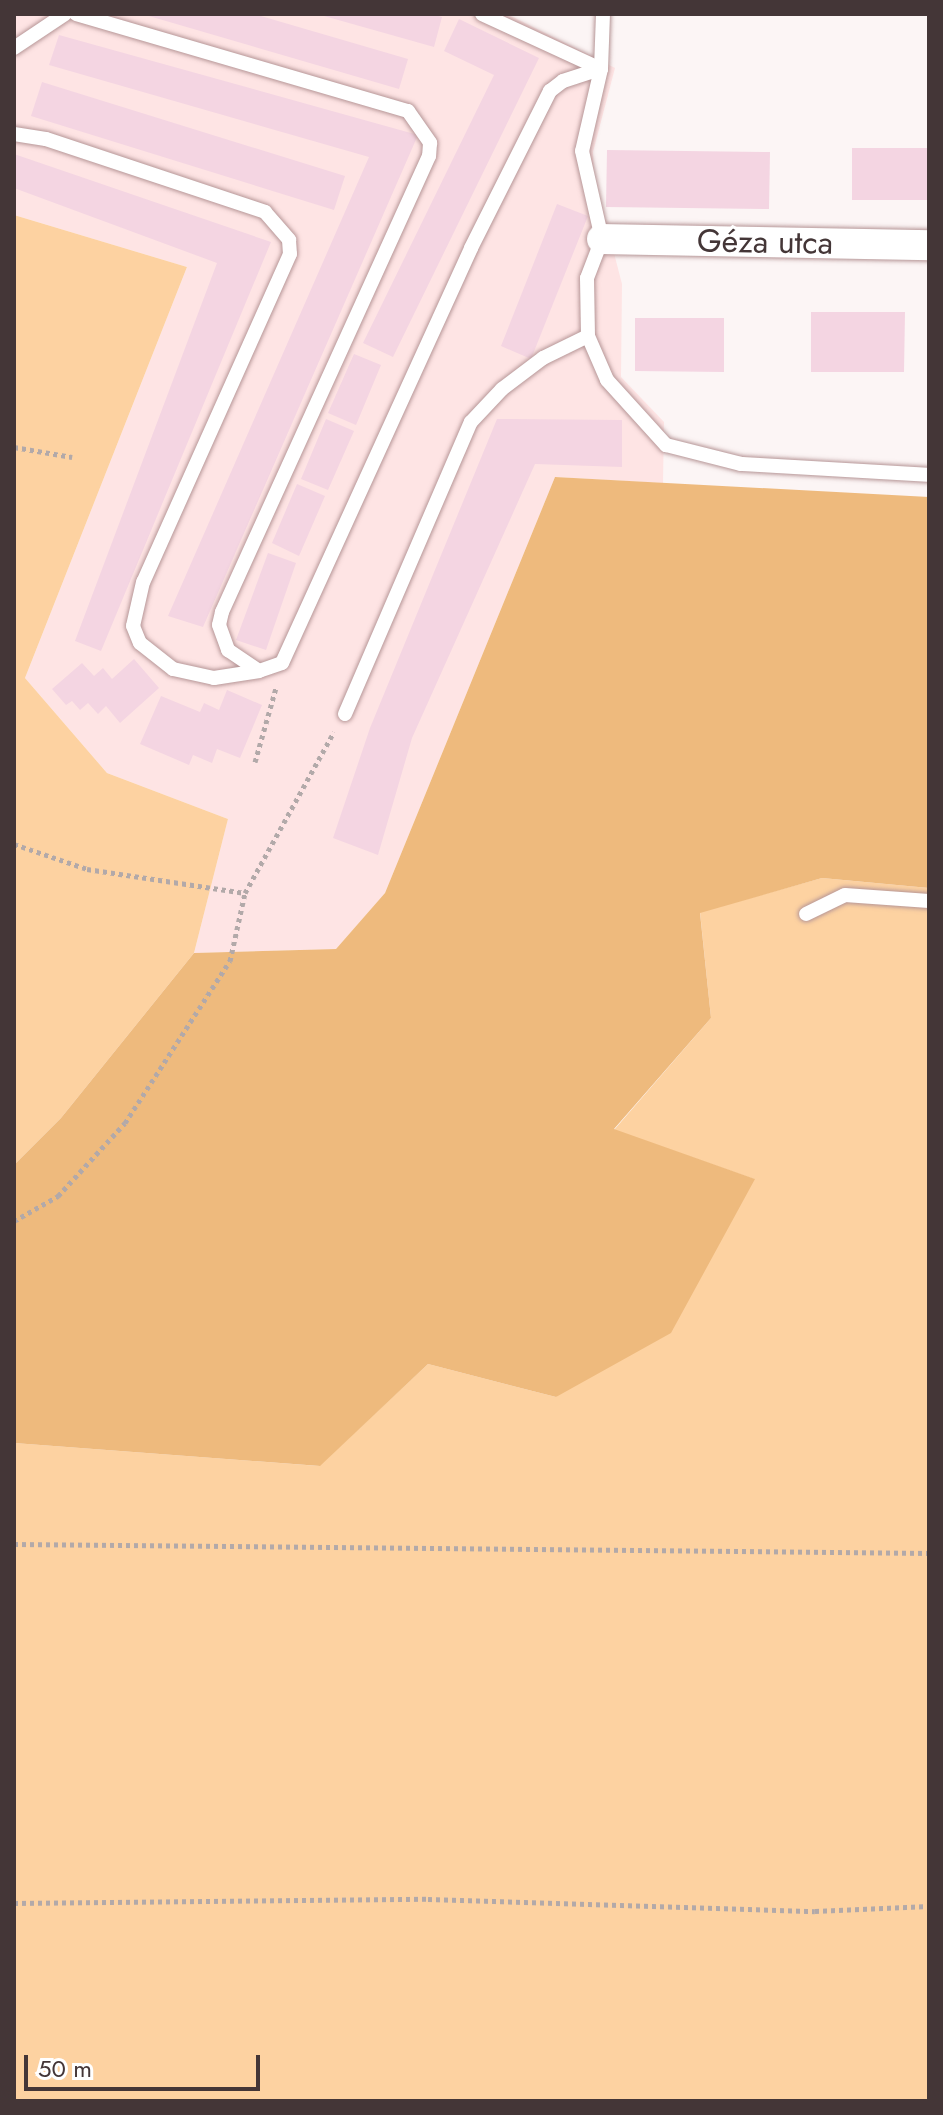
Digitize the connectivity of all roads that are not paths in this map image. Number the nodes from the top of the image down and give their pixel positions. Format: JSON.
{"nodes":[{"id":1,"x":65,"y":14,"type":"edge"},
{"id":2,"x":76,"y":14,"type":"edge"},
{"id":3,"x":482,"y":14,"type":"edge"},
{"id":4,"x":603,"y":14,"type":"edge"},
{"id":5,"x":14,"y":48,"type":"edge"},
{"id":6,"x":601,"y":69,"type":"junction"},
{"id":7,"x":14,"y":134,"type":"edge"},
{"id":8,"x":602,"y":239,"type":"junction"},
{"id":9,"x":929,"y":245,"type":"edge"},
{"id":10,"x":588,"y":336,"type":"junction"},
{"id":11,"x":929,"y":475,"type":"edge"},
{"id":12,"x":259,"y":671,"type":"junction"},
{"id":13,"x":345,"y":714,"type":"road end"},
{"id":14,"x":929,"y":901,"type":"edge"},
{"id":15,"x":806,"y":914,"type":"dead end"}],
"edges":[{"from":1,"to":5,"type":"lane"},
{"from":2,"to":12,"type":"lane"},
{"from":3,"to":6,"type":"lane"},
{"from":4,"to":6,"type":"lane"},
{"from":6,"to":8,"type":"lane"},
{"from":6,"to":12,"type":"lane"},
{"from":7,"to":12,"type":"lane"},
{"from":8,"to":9,"type":"street","name":"Géza utca"},
{"from":8,"to":10,"type":"lane"},
{"from":10,"to":11,"type":"lane"},
{"from":10,"to":13,"type":"lane"},
{"from":14,"to":15,"type":"lane"}]}
